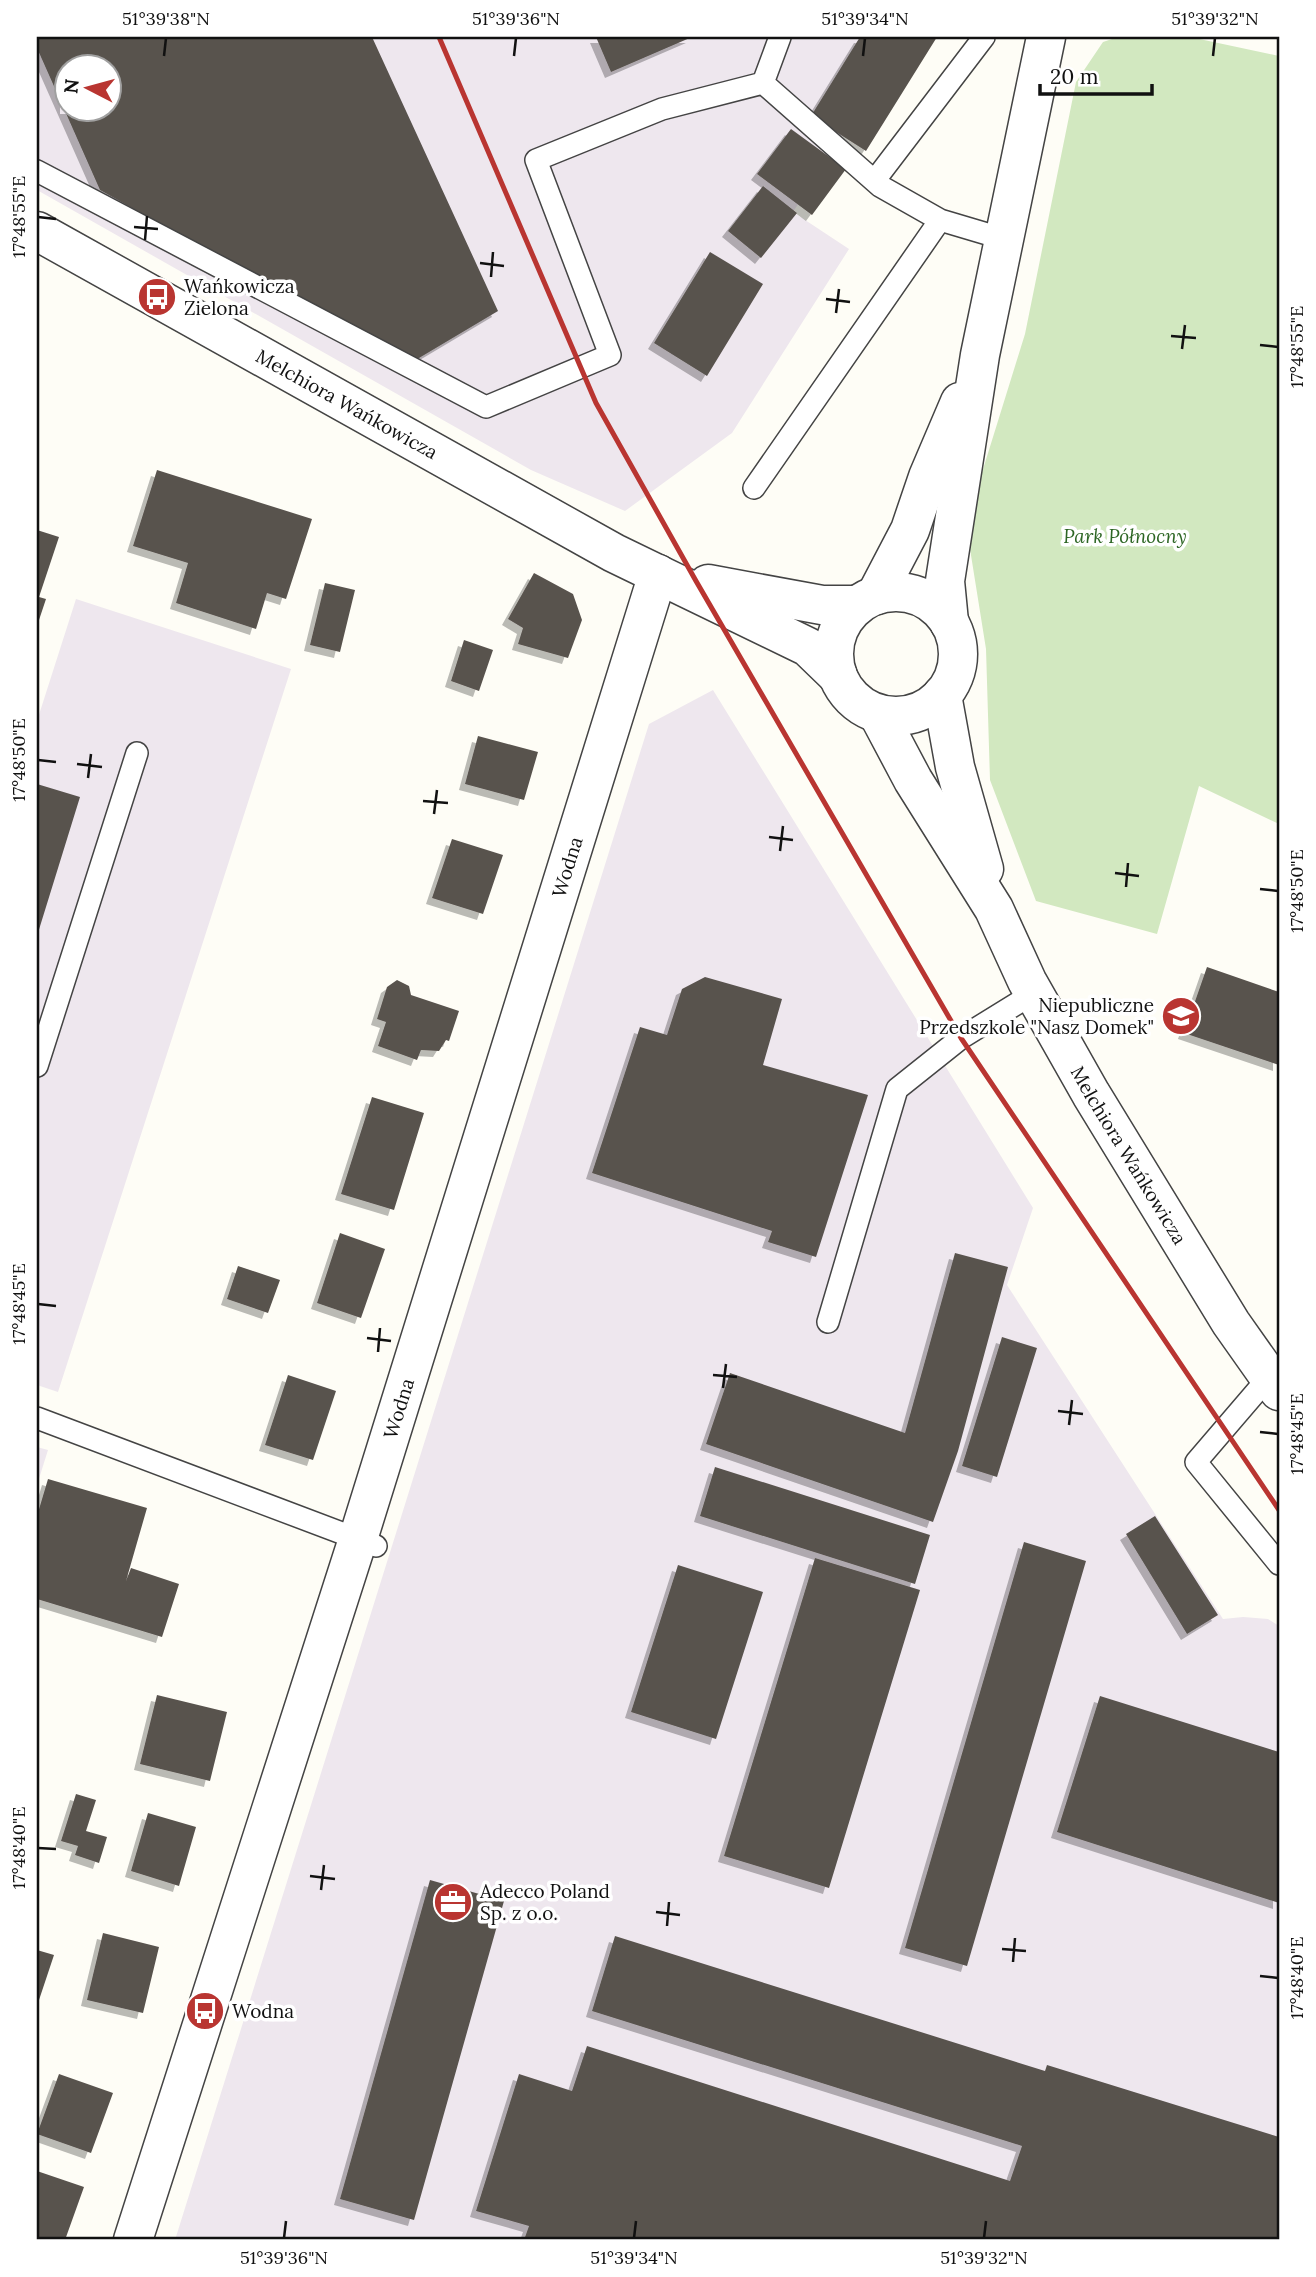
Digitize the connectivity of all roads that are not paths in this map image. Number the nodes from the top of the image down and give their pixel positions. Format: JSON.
{"nodes":[{"id":1,"x":780,"y":37,"type":"edge"},
{"id":2,"x":984,"y":37,"type":"edge"},
{"id":3,"x":1046,"y":37,"type":"edge"},
{"id":4,"x":763,"y":83,"type":"junction"},
{"id":5,"x":37,"y":171,"type":"edge"},
{"id":6,"x":875,"y":180,"type":"junction"},
{"id":7,"x":940,"y":220,"type":"junction"},
{"id":8,"x":37,"y":231,"type":"edge"},
{"id":9,"x":1004,"y":239,"type":"junction"},
{"id":10,"x":980,"y":355,"type":"junction"},
{"id":11,"x":754,"y":488,"type":"dead end"},
{"id":12,"x":658,"y":574,"type":"junction"},
{"id":13,"x":866,"y":600,"type":"junction"},
{"id":14,"x":949,"y":622,"type":"junction"},
{"id":15,"x":838,"y":676,"type":"junction"},
{"id":16,"x":942,"y":695,"type":"junction"},
{"id":17,"x":878,"y":713,"type":"junction"},
{"id":18,"x":137,"y":753,"type":"dead end"},
{"id":19,"x":994,"y":908,"type":"junction"},
{"id":20,"x":1034,"y":993,"type":"junction"},
{"id":21,"x":37,"y":1066,"type":"edge"},
{"id":22,"x":828,"y":1322,"type":"dead end"},
{"id":23,"x":1275,"y":1376,"type":"edge"},
{"id":24,"x":37,"y":1418,"type":"edge"},
{"id":25,"x":367,"y":1543,"type":"junction"},
{"id":26,"x":1279,"y":1564,"type":"edge"},
{"id":27,"x":133,"y":2240,"type":"edge"}],
"edges":[{"from":1,"to":4,"type":"lane"},
{"from":2,"to":6,"type":"lane"},
{"from":3,"to":9,"type":"street"},
{"from":4,"to":5,"type":"lane"},
{"from":4,"to":6,"type":"lane"},
{"from":6,"to":7,"type":"lane"},
{"from":7,"to":9,"type":"lane"},
{"from":7,"to":11,"type":"lane"},
{"from":8,"to":12,"type":"street","name":"Melchiora Wańkowicza"},
{"from":9,"to":10,"type":"street"},
{"from":10,"to":13,"type":"street"},
{"from":10,"to":14,"type":"street"},
{"from":12,"to":13,"type":"street","name":"Melchiora Wańkowicza"},
{"from":12,"to":15,"type":"street","name":"Melchiora Wańkowicza"},
{"from":12,"to":25,"type":"street","name":"Wodna"},
{"from":13,"to":14,"type":"street"},
{"from":13,"to":15,"type":"street"},
{"from":14,"to":16,"type":"street"},
{"from":15,"to":17,"type":"street"},
{"from":16,"to":17,"type":"street"},
{"from":16,"to":19,"type":"street","name":"Melchiora Wańkowicza"},
{"from":17,"to":19,"type":"street","name":"Melchiora Wańkowicza"},
{"from":18,"to":21,"type":"lane"},
{"from":19,"to":20,"type":"street","name":"Melchiora Wańkowicza"},
{"from":20,"to":22,"type":"lane"},
{"from":20,"to":23,"type":"street","name":"Melchiora Wańkowicza"},
{"from":23,"to":26,"type":"lane"},
{"from":24,"to":25,"type":"lane"},
{"from":25,"to":27,"type":"street","name":"Wodna"}]}
